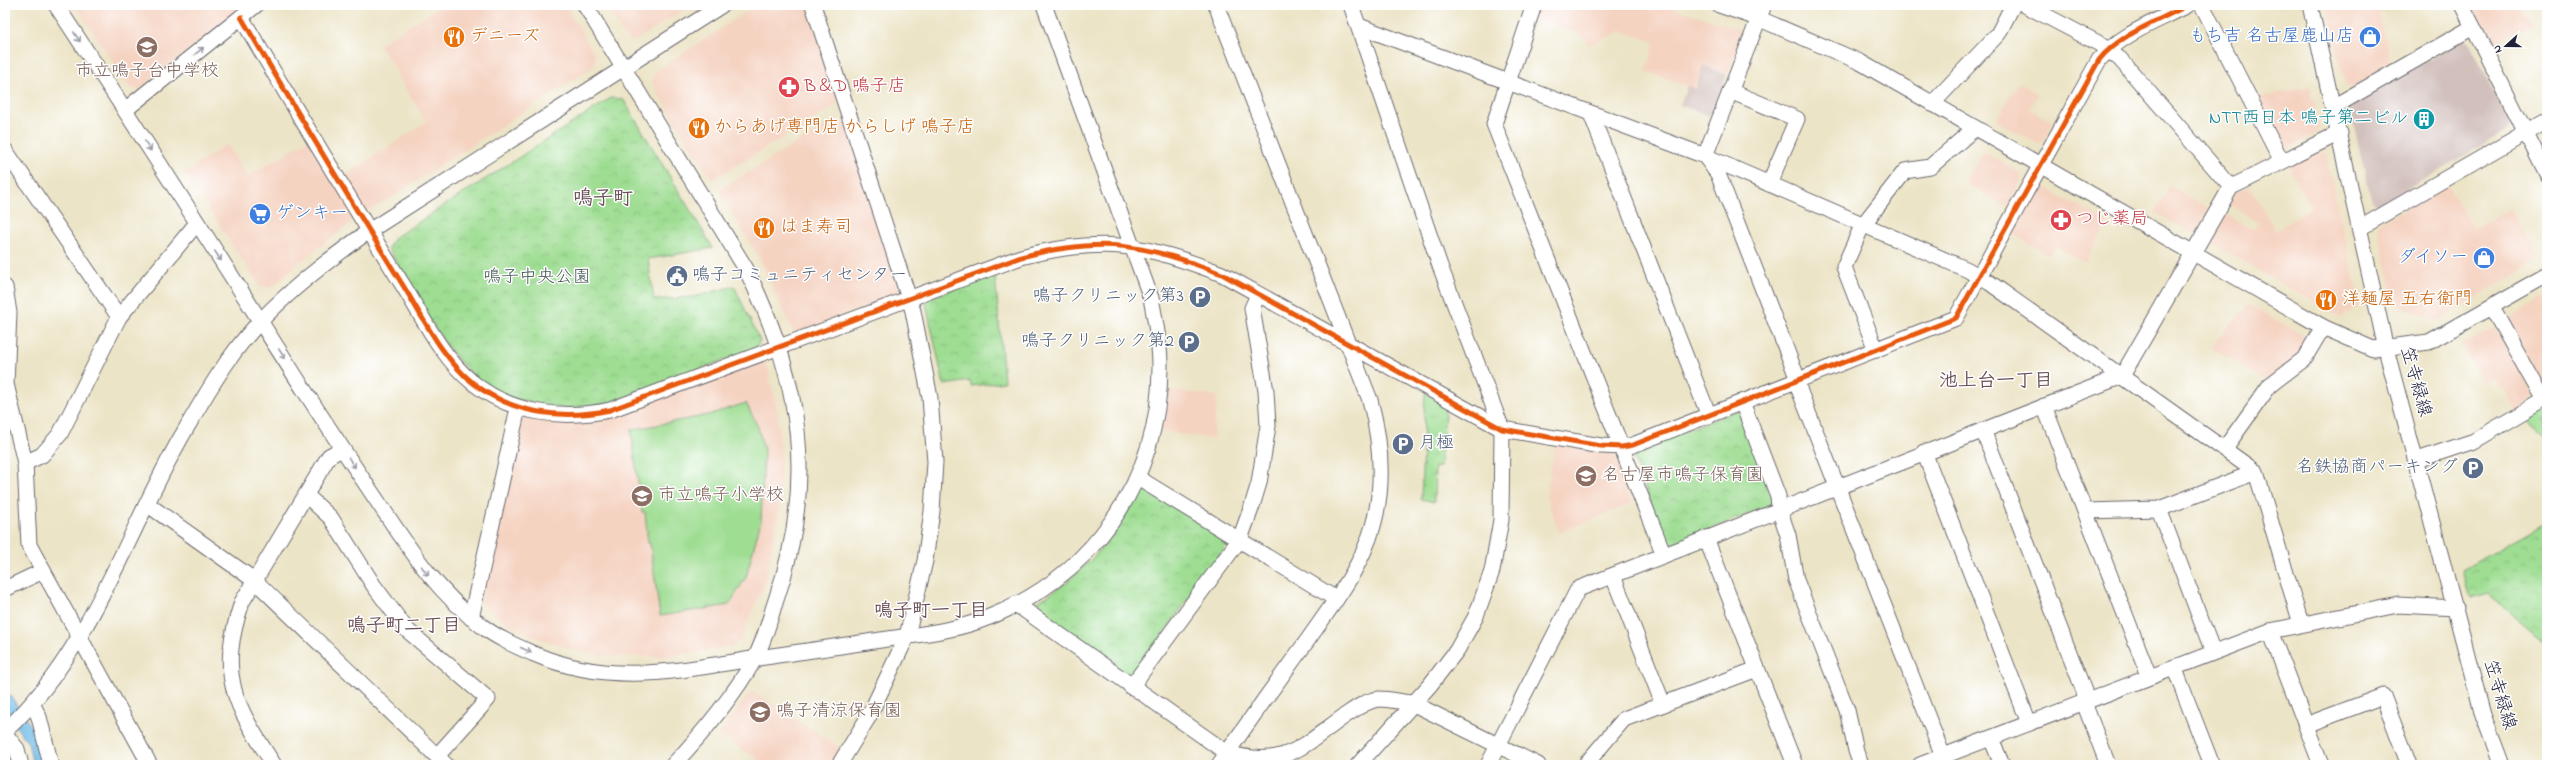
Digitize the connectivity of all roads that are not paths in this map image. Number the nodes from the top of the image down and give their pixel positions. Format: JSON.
{"nodes":[{"id":1,"x":56,"y":5,"type":"edge"},
{"id":2,"x":256,"y":5,"type":"edge"},
{"id":3,"x":585,"y":5,"type":"edge"},
{"id":4,"x":722,"y":5,"type":"edge"},
{"id":5,"x":813,"y":5,"type":"edge"},
{"id":6,"x":1044,"y":5,"type":"edge"},
{"id":7,"x":1216,"y":5,"type":"edge"},
{"id":8,"x":1351,"y":5,"type":"edge"},
{"id":9,"x":1534,"y":5,"type":"edge"},
{"id":10,"x":1719,"y":5,"type":"edge"},
{"id":11,"x":2013,"y":5,"type":"edge"},
{"id":12,"x":2025,"y":5,"type":"edge"},
{"id":13,"x":2188,"y":5,"type":"edge"},
{"id":14,"x":2202,"y":5,"type":"edge"},
{"id":15,"x":2310,"y":5,"type":"edge"},
{"id":16,"x":2462,"y":5,"type":"edge"},
{"id":17,"x":2040,"y":9,"type":"edge"},
{"id":18,"x":1762,"y":12,"type":"edge"},
{"id":19,"x":241,"y":17,"type":"junction"},
{"id":20,"x":1359,"y":26,"type":"junction"},
{"id":21,"x":2473,"y":26,"type":"junction"},
{"id":22,"x":2108,"y":50,"type":"junction"},
{"id":23,"x":623,"y":68,"type":"junction"},
{"id":24,"x":1508,"y":82,"type":"junction"},
{"id":25,"x":1730,"y":91,"type":"junction"},
{"id":26,"x":1932,"y":104,"type":"junction"},
{"id":27,"x":2333,"y":107,"type":"junction"},
{"id":28,"x":125,"y":110,"type":"junction"},
{"id":29,"x":1591,"y":114,"type":"junction"},
{"id":30,"x":2547,"y":120,"type":"edge"},
{"id":31,"x":1975,"y":128,"type":"junction"},
{"id":32,"x":2526,"y":132,"type":"junction"},
{"id":33,"x":2340,"y":133,"type":"junction"},
{"id":34,"x":5,"y":150,"type":"edge"},
{"id":35,"x":1705,"y":156,"type":"junction"},
{"id":36,"x":2280,"y":160,"type":"junction"},
{"id":37,"x":2041,"y":165,"type":"junction"},
{"id":38,"x":2547,"y":174,"type":"edge"},
{"id":39,"x":1770,"y":184,"type":"junction"},
{"id":40,"x":2231,"y":187,"type":"junction"},
{"id":41,"x":197,"y":223,"type":"junction"},
{"id":42,"x":1862,"y":226,"type":"junction"},
{"id":43,"x":2360,"y":228,"type":"junction"},
{"id":44,"x":370,"y":231,"type":"junction"},
{"id":45,"x":1132,"y":246,"type":"junction"},
{"id":46,"x":2194,"y":252,"type":"junction"},
{"id":47,"x":2547,"y":275,"type":"edge"},
{"id":48,"x":1979,"y":276,"type":"junction"},
{"id":49,"x":5,"y":287,"type":"edge"},
{"id":50,"x":1258,"y":295,"type":"junction"},
{"id":51,"x":910,"y":298,"type":"junction"},
{"id":52,"x":2492,"y":308,"type":"junction"},
{"id":53,"x":7,"y":314,"type":"edge"},
{"id":54,"x":119,"y":318,"type":"junction"},
{"id":55,"x":261,"y":321,"type":"junction"},
{"id":56,"x":2323,"y":327,"type":"junction"},
{"id":57,"x":1348,"y":344,"type":"junction"},
{"id":58,"x":780,"y":346,"type":"junction"},
{"id":59,"x":2386,"y":349,"type":"junction"},
{"id":60,"x":1876,"y":350,"type":"junction"},
{"id":61,"x":2122,"y":376,"type":"junction"},
{"id":62,"x":1796,"y":380,"type":"junction"},
{"id":63,"x":1742,"y":402,"type":"junction"},
{"id":64,"x":2044,"y":406,"type":"junction"},
{"id":65,"x":518,"y":408,"type":"junction"},
{"id":66,"x":1709,"y":416,"type":"junction"},
{"id":67,"x":1502,"y":429,"type":"junction"},
{"id":68,"x":1983,"y":430,"type":"junction"},
{"id":69,"x":1622,"y":447,"type":"junction"},
{"id":70,"x":2225,"y":448,"type":"junction"},
{"id":71,"x":342,"y":449,"type":"junction"},
{"id":72,"x":1924,"y":452,"type":"junction"},
{"id":73,"x":2417,"y":460,"type":"junction"},
{"id":74,"x":25,"y":463,"type":"junction"},
{"id":75,"x":2256,"y":472,"type":"junction"},
{"id":76,"x":1138,"y":478,"type":"junction"},
{"id":77,"x":1837,"y":487,"type":"junction"},
{"id":78,"x":306,"y":495,"type":"junction"},
{"id":79,"x":147,"y":504,"type":"junction"},
{"id":80,"x":1779,"y":509,"type":"junction"},
{"id":81,"x":2159,"y":509,"type":"junction"},
{"id":82,"x":2085,"y":511,"type":"junction"},
{"id":83,"x":1706,"y":538,"type":"junction"},
{"id":84,"x":1240,"y":540,"type":"junction"},
{"id":85,"x":1664,"y":554,"type":"junction"},
{"id":86,"x":44,"y":571,"type":"junction"},
{"id":87,"x":1613,"y":576,"type":"junction"},
{"id":88,"x":254,"y":580,"type":"junction"},
{"id":89,"x":5,"y":589,"type":"edge"},
{"id":90,"x":1336,"y":600,"type":"junction"},
{"id":91,"x":1016,"y":604,"type":"junction"},
{"id":92,"x":2456,"y":608,"type":"junction"},
{"id":93,"x":472,"y":618,"type":"junction"},
{"id":94,"x":2301,"y":624,"type":"junction"},
{"id":95,"x":2270,"y":631,"type":"junction"},
{"id":96,"x":907,"y":636,"type":"junction"},
{"id":97,"x":80,"y":637,"type":"junction"},
{"id":98,"x":2214,"y":652,"type":"junction"},
{"id":99,"x":755,"y":658,"type":"junction"},
{"id":100,"x":2174,"y":667,"type":"junction"},
{"id":101,"x":1757,"y":669,"type":"junction"},
{"id":102,"x":2149,"y":676,"type":"junction"},
{"id":103,"x":1131,"y":687,"type":"junction"},
{"id":104,"x":2086,"y":701,"type":"junction"},
{"id":105,"x":1412,"y":703,"type":"junction"},
{"id":106,"x":1663,"y":704,"type":"junction"},
{"id":107,"x":30,"y":708,"type":"junction"},
{"id":108,"x":2029,"y":723,"type":"junction"},
{"id":109,"x":2306,"y":725,"type":"junction"},
{"id":110,"x":7,"y":731,"type":"edge"},
{"id":111,"x":1991,"y":738,"type":"junction"},
{"id":112,"x":1498,"y":745,"type":"junction"},
{"id":113,"x":1943,"y":756,"type":"junction"},
{"id":114,"x":1223,"y":759,"type":"edge"},
{"id":115,"x":441,"y":761,"type":"edge"},
{"id":116,"x":22,"y":765,"type":"edge"},
{"id":117,"x":51,"y":765,"type":"edge"},
{"id":118,"x":150,"y":765,"type":"edge"},
{"id":119,"x":274,"y":765,"type":"edge"},
{"id":120,"x":673,"y":765,"type":"edge"},
{"id":121,"x":839,"y":765,"type":"edge"},
{"id":122,"x":1358,"y":765,"type":"edge"},
{"id":123,"x":1488,"y":765,"type":"edge"},
{"id":124,"x":1538,"y":765,"type":"edge"},
{"id":125,"x":1586,"y":765,"type":"edge"},
{"id":126,"x":1795,"y":765,"type":"edge"},
{"id":127,"x":1861,"y":765,"type":"edge"},
{"id":128,"x":1920,"y":765,"type":"edge"},
{"id":129,"x":2002,"y":765,"type":"edge"},
{"id":130,"x":2108,"y":765,"type":"edge"},
{"id":131,"x":2212,"y":765,"type":"edge"},
{"id":132,"x":2321,"y":765,"type":"edge"},
{"id":133,"x":2409,"y":765,"type":"edge"},
{"id":134,"x":2502,"y":765,"type":"edge"}],
"edges":[{"from":1,"to":28,"type":"street","one_way":true},
{"from":2,"to":19,"type":"street"},
{"from":3,"to":23,"type":"street"},
{"from":4,"to":23,"type":"street"},
{"from":5,"to":51,"type":"street"},
{"from":6,"to":45,"type":"street"},
{"from":7,"to":57,"type":"street"},
{"from":8,"to":20,"type":"street"},
{"from":9,"to":24,"type":"street"},
{"from":10,"to":18,"type":"street"},
{"from":11,"to":26,"type":"street"},
{"from":12,"to":17,"type":"street"},
{"from":13,"to":22,"type":"street"},
{"from":14,"to":36,"type":"street"},
{"from":15,"to":27,"type":"street","name":"笠寺緑線"},
{"from":16,"to":21,"type":"street"},
{"from":17,"to":22,"type":"street"},
{"from":18,"to":25,"type":"street"},
{"from":18,"to":26,"type":"street"},
{"from":28,"to":19,"type":"street","one_way":true},
{"from":19,"to":44,"type":"street"},
{"from":20,"to":24,"type":"street"},
{"from":20,"to":67,"type":"street"},
{"from":21,"to":27,"type":"street"},
{"from":21,"to":32,"type":"street"},
{"from":22,"to":37,"type":"street"},
{"from":22,"to":40,"type":"street"},
{"from":23,"to":44,"type":"street"},
{"from":23,"to":58,"type":"street"},
{"from":24,"to":29,"type":"street"},
{"from":24,"to":69,"type":"street"},
{"from":25,"to":35,"type":"street"},
{"from":25,"to":39,"type":"street"},
{"from":26,"to":31,"type":"street"},
{"from":27,"to":33,"type":"street","name":"笠寺緑線"},
{"from":28,"to":41,"type":"street","one_way":true},
{"from":29,"to":35,"type":"street"},
{"from":29,"to":66,"type":"street"},
{"from":30,"to":32,"type":"street"},
{"from":31,"to":37,"type":"street"},
{"from":31,"to":42,"type":"street"},
{"from":32,"to":38,"type":"street"},
{"from":32,"to":43,"type":"street"},
{"from":33,"to":36,"type":"street"},
{"from":33,"to":43,"type":"street","name":"笠寺緑線"},
{"from":34,"to":54,"type":"street"},
{"from":35,"to":39,"type":"street"},
{"from":35,"to":62,"type":"street"},
{"from":36,"to":40,"type":"street"},
{"from":37,"to":46,"type":"street"},
{"from":37,"to":48,"type":"street"},
{"from":39,"to":42,"type":"street"},
{"from":40,"to":46,"type":"street"},
{"from":41,"to":54,"type":"street"},
{"from":41,"to":55,"type":"street","one_way":true},
{"from":42,"to":48,"type":"street"},
{"from":42,"to":60,"type":"street"},
{"from":43,"to":59,"type":"street","name":"笠寺緑線"},
{"from":44,"to":55,"type":"street"},
{"from":44,"to":65,"type":"street"},
{"from":45,"to":50,"type":"street"},
{"from":45,"to":51,"type":"street"},
{"from":45,"to":76,"type":"street"},
{"from":46,"to":56,"type":"street"},
{"from":46,"to":61,"type":"street"},
{"from":47,"to":52,"type":"street"},
{"from":48,"to":60,"type":"street"},
{"from":48,"to":61,"type":"street"},
{"from":49,"to":53,"type":"street"},
{"from":50,"to":57,"type":"street"},
{"from":50,"to":84,"type":"street"},
{"from":51,"to":58,"type":"street"},
{"from":51,"to":96,"type":"street"},
{"from":52,"to":59,"type":"street"},
{"from":52,"to":73,"type":"street"},
{"from":53,"to":74,"type":"street"},
{"from":54,"to":74,"type":"street"},
{"from":55,"to":71,"type":"street","one_way":true},
{"from":55,"to":79,"type":"street"},
{"from":56,"to":59,"type":"street"},
{"from":56,"to":70,"type":"street"},
{"from":57,"to":67,"type":"street"},
{"from":57,"to":90,"type":"street"},
{"from":58,"to":65,"type":"street"},
{"from":58,"to":99,"type":"street"},
{"from":59,"to":73,"type":"street","name":"笠寺緑線"},
{"from":60,"to":62,"type":"street"},
{"from":61,"to":64,"type":"street"},
{"from":61,"to":70,"type":"street"},
{"from":62,"to":63,"type":"street"},
{"from":62,"to":77,"type":"street"},
{"from":63,"to":66,"type":"street"},
{"from":63,"to":80,"type":"street"},
{"from":64,"to":68,"type":"street"},
{"from":64,"to":82,"type":"street"},
{"from":65,"to":93,"type":"street"},
{"from":66,"to":69,"type":"street"},
{"from":67,"to":69,"type":"street"},
{"from":67,"to":105,"type":"street"},
{"from":68,"to":72,"type":"street"},
{"from":68,"to":104,"type":"street"},
{"from":69,"to":85,"type":"street"},
{"from":70,"to":75,"type":"street"},
{"from":71,"to":78,"type":"street"},
{"from":71,"to":93,"type":"street","one_way":true},
{"from":72,"to":77,"type":"street"},
{"from":72,"to":108,"type":"street"},
{"from":73,"to":92,"type":"street","name":"笠寺緑線"},
{"from":74,"to":86,"type":"street"},
{"from":75,"to":81,"type":"street"},
{"from":75,"to":94,"type":"street"},
{"from":76,"to":84,"type":"street"},
{"from":76,"to":91,"type":"street"},
{"from":77,"to":80,"type":"street"},
{"from":77,"to":113,"type":"street"},
{"from":78,"to":88,"type":"street"},
{"from":78,"to":115,"type":"street"},
{"from":79,"to":88,"type":"street"},
{"from":79,"to":97,"type":"street"},
{"from":80,"to":83,"type":"street"},
{"from":80,"to":127,"type":"street"},
{"from":81,"to":82,"type":"street"},
{"from":81,"to":98,"type":"street"},
{"from":82,"to":102,"type":"street"},
{"from":83,"to":85,"type":"street"},
{"from":83,"to":101,"type":"street"},
{"from":84,"to":90,"type":"street"},
{"from":84,"to":103,"type":"street"},
{"from":85,"to":87,"type":"street"},
{"from":86,"to":89,"type":"street"},
{"from":86,"to":97,"type":"street"},
{"from":87,"to":106,"type":"street"},
{"from":87,"to":112,"type":"street"},
{"from":88,"to":115,"type":"street"},
{"from":88,"to":119,"type":"street"},
{"from":90,"to":114,"type":"street"},
{"from":91,"to":96,"type":"street"},
{"from":91,"to":103,"type":"street"},
{"from":92,"to":94,"type":"street"},
{"from":92,"to":134,"type":"street","name":"笠寺緑線"},
{"from":93,"to":99,"type":"street","one_way":true},
{"from":94,"to":95,"type":"street"},
{"from":95,"to":98,"type":"street"},
{"from":95,"to":109,"type":"street"},
{"from":96,"to":99,"type":"street"},
{"from":96,"to":121,"type":"street"},
{"from":97,"to":107,"type":"street"},
{"from":97,"to":118,"type":"street"},
{"from":98,"to":100,"type":"street"},
{"from":99,"to":120,"type":"street"},
{"from":100,"to":102,"type":"street"},
{"from":100,"to":131,"type":"street"},
{"from":101,"to":106,"type":"street"},
{"from":101,"to":126,"type":"street"},
{"from":102,"to":104,"type":"street"},
{"from":103,"to":114,"type":"street"},
{"from":104,"to":108,"type":"street"},
{"from":104,"to":130,"type":"street"},
{"from":105,"to":112,"type":"street"},
{"from":105,"to":114,"type":"street"},
{"from":105,"to":122,"type":"street"},
{"from":106,"to":125,"type":"street"},
{"from":107,"to":110,"type":"street"},
{"from":107,"to":117,"type":"street"},
{"from":108,"to":111,"type":"street"},
{"from":109,"to":132,"type":"street"},
{"from":109,"to":133,"type":"street"},
{"from":110,"to":116,"type":"street"},
{"from":111,"to":113,"type":"street"},
{"from":111,"to":129,"type":"street"},
{"from":112,"to":123,"type":"street"},
{"from":112,"to":124,"type":"street"},
{"from":113,"to":128,"type":"street"}]}
